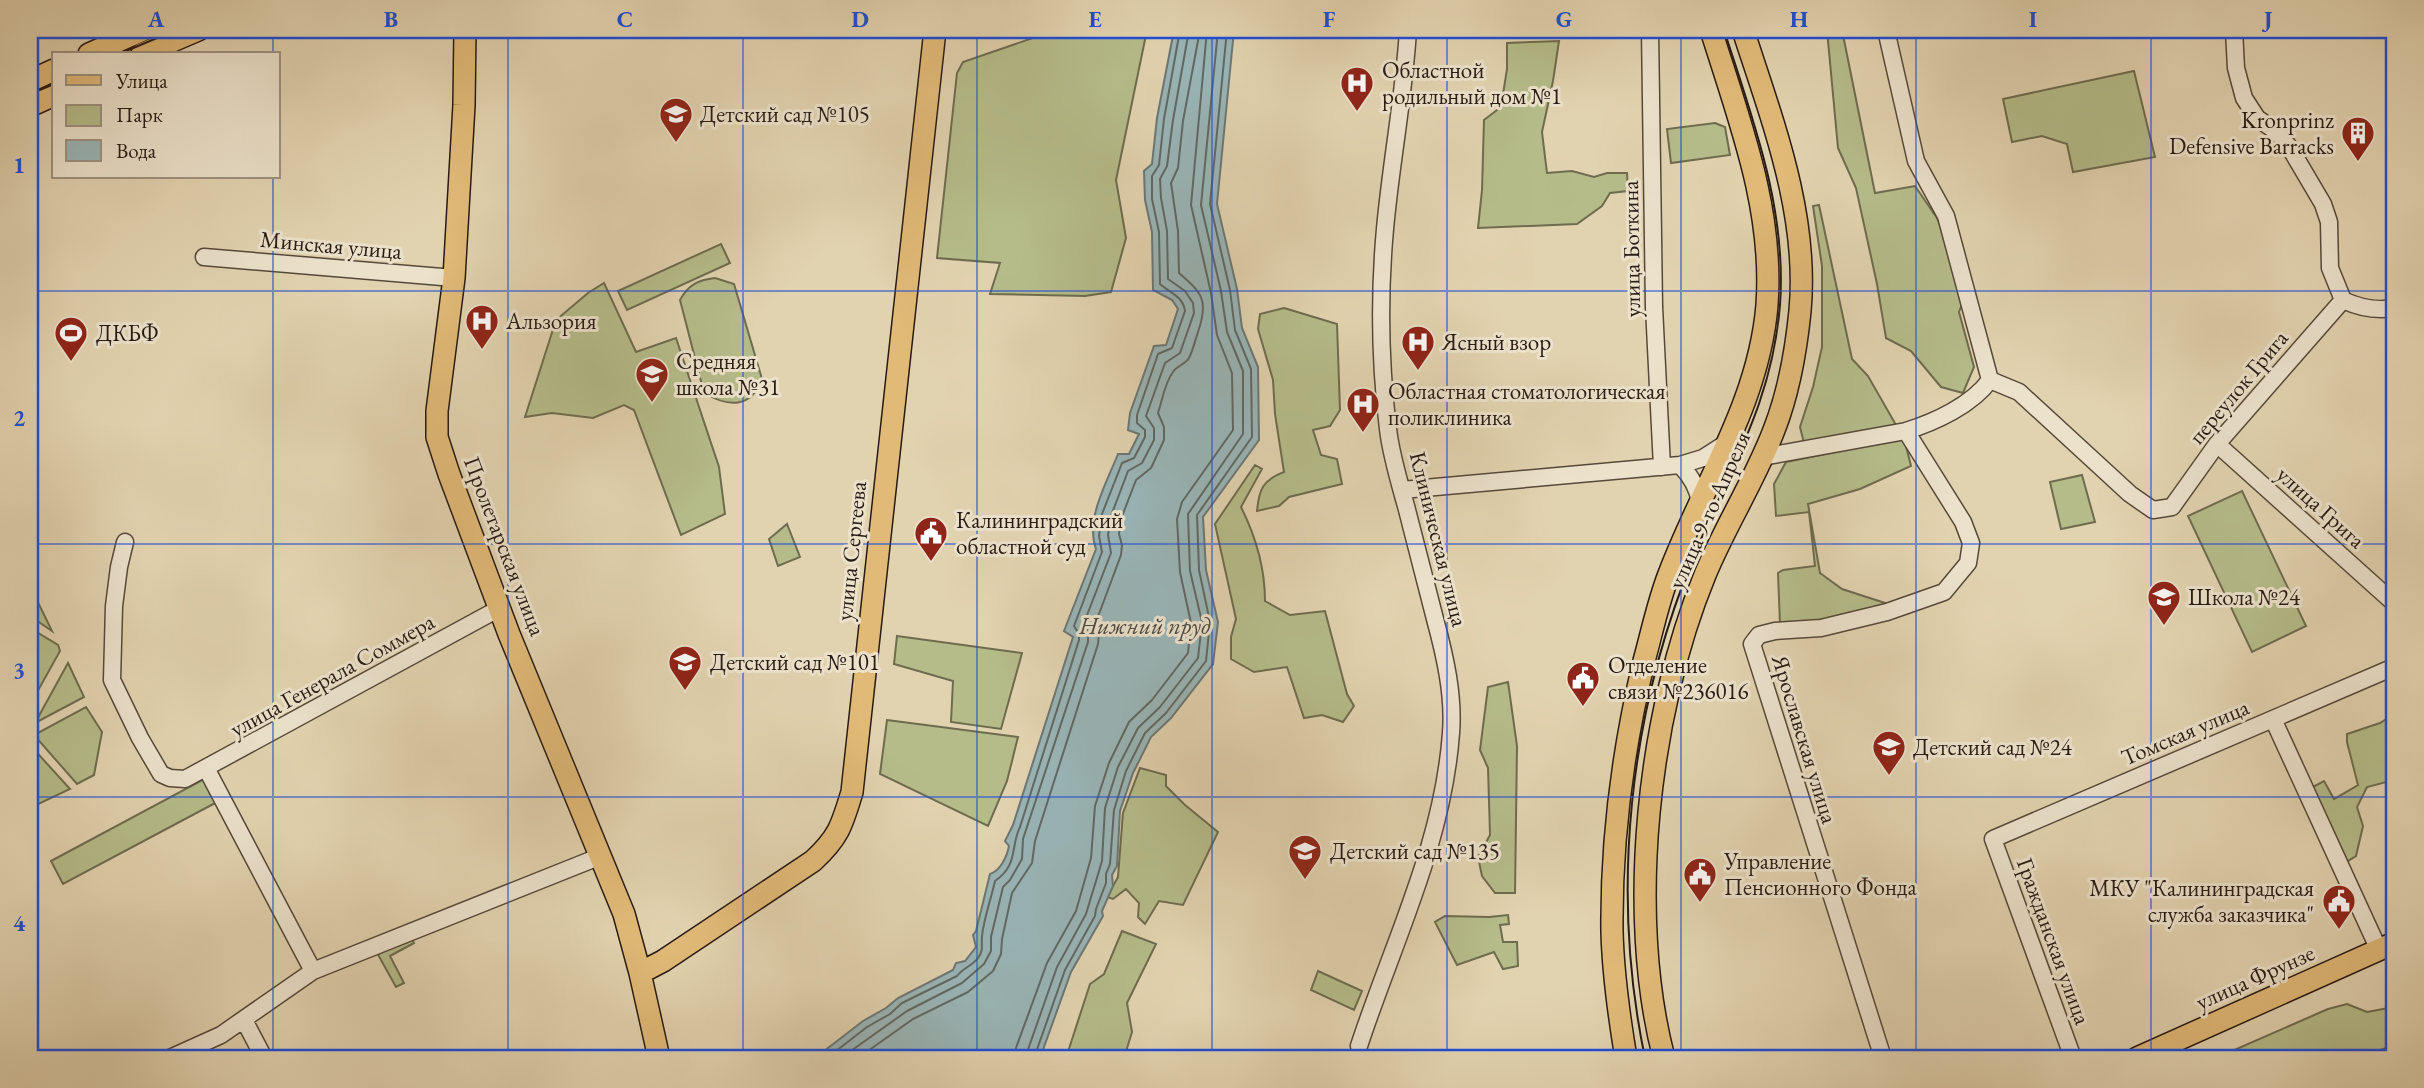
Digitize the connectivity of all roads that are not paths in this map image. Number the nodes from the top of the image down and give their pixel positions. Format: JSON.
{"nodes":[{"id":1,"x":143,"y":30,"type":"edge"},
{"id":2,"x":198,"y":30,"type":"edge"},
{"id":3,"x":465,"y":30,"type":"edge"},
{"id":4,"x":935,"y":30,"type":"edge"},
{"id":5,"x":1408,"y":30,"type":"edge"},
{"id":6,"x":1650,"y":30,"type":"edge"},
{"id":7,"x":1711,"y":30,"type":"edge"},
{"id":8,"x":1743,"y":30,"type":"edge"},
{"id":9,"x":1886,"y":30,"type":"edge"},
{"id":10,"x":2234,"y":30,"type":"edge"},
{"id":11,"x":94,"y":52,"type":"edge"},
{"id":12,"x":147,"y":52,"type":"edge"},
{"id":13,"x":52,"y":71,"type":"edge"},
{"id":14,"x":30,"y":82,"type":"edge"},
{"id":15,"x":52,"y":95,"type":"edge"},
{"id":16,"x":30,"y":106,"type":"edge"},
{"id":17,"x":204,"y":257,"type":"dead end"},
{"id":18,"x":454,"y":278,"type":"junction"},
{"id":19,"x":2343,"y":300,"type":"junction"},
{"id":20,"x":2394,"y":309,"type":"edge"},
{"id":21,"x":1990,"y":380,"type":"junction"},
{"id":22,"x":1776,"y":425,"type":"junction"},
{"id":23,"x":1906,"y":431,"type":"junction"},
{"id":24,"x":1730,"y":440,"type":"junction"},
{"id":25,"x":2217,"y":444,"type":"junction"},
{"id":26,"x":1802,"y":450,"type":"junction"},
{"id":27,"x":1762,"y":457,"type":"junction"},
{"id":28,"x":1680,"y":465,"type":"junction"},
{"id":29,"x":1662,"y":467,"type":"junction"},
{"id":30,"x":1402,"y":489,"type":"junction"},
{"id":31,"x":1700,"y":503,"type":"junction"},
{"id":32,"x":125,"y":542,"type":"dead end"},
{"id":33,"x":2394,"y":603,"type":"edge"},
{"id":34,"x":500,"y":608,"type":"junction"},
{"id":35,"x":2394,"y":667,"type":"edge"},
{"id":36,"x":2273,"y":719,"type":"junction"},
{"id":37,"x":206,"y":768,"type":"junction"},
{"id":38,"x":1993,"y":839,"type":"joint"},
{"id":39,"x":600,"y":856,"type":"junction"},
{"id":40,"x":2387,"y":947,"type":"edge"},
{"id":41,"x":313,"y":971,"type":"junction"},
{"id":42,"x":640,"y":973,"type":"junction"},
{"id":43,"x":244,"y":1020,"type":"junction"},
{"id":44,"x":1359,"y":1046,"type":"dead end"},
{"id":45,"x":170,"y":1058,"type":"edge"},
{"id":46,"x":264,"y":1058,"type":"edge"},
{"id":47,"x":659,"y":1058,"type":"edge"},
{"id":48,"x":1626,"y":1058,"type":"edge"},
{"id":49,"x":1664,"y":1058,"type":"edge"},
{"id":50,"x":1883,"y":1058,"type":"edge"},
{"id":51,"x":2073,"y":1058,"type":"edge"},
{"id":52,"x":2137,"y":1058,"type":"edge"}],
"edges":[{"from":1,"to":11,"type":"main road"},
{"from":2,"to":12,"type":"main road"},
{"from":3,"to":18,"type":"main road","name":"Пролетарская улица"},
{"from":4,"to":42,"type":"main road","name":"улица Сергеева"},
{"from":5,"to":30,"type":"street","name":"Клиническая улица"},
{"from":6,"to":29,"type":"street","name":"улица Боткина"},
{"from":7,"to":24,"type":"main road","name":"улица 9-го Апреля"},
{"from":8,"to":22,"type":"main road","name":"улица 9-го Апреля"},
{"from":9,"to":21,"type":"street"},
{"from":10,"to":19,"type":"street"},
{"from":13,"to":14,"type":"main road"},
{"from":15,"to":16,"type":"main road"},
{"from":17,"to":18,"type":"street","name":"Минская улица"},
{"from":18,"to":34,"type":"main road","name":"Пролетарская улица"},
{"from":19,"to":20,"type":"street"},
{"from":19,"to":25,"type":"street","name":"переулок Грига"},
{"from":21,"to":23,"type":"street"},
{"from":21,"to":25,"type":"street","name":"переулок Грига"},
{"from":22,"to":26,"type":"street"},
{"from":22,"to":27,"type":"main road","name":"улица 9-го Апреля"},
{"from":23,"to":26,"type":"street"},
{"from":23,"to":50,"type":"street","name":"Ярославская улица"},
{"from":24,"to":28,"type":"street"},
{"from":24,"to":31,"type":"main road","name":"улица 9-го Апреля"},
{"from":25,"to":33,"type":"street","name":"улица Грига"},
{"from":26,"to":27,"type":"street"},
{"from":27,"to":49,"type":"main road","name":"улица 9-го Апреля"},
{"from":28,"to":29,"type":"street"},
{"from":28,"to":31,"type":"street"},
{"from":29,"to":30,"type":"street"},
{"from":30,"to":44,"type":"street","name":"Клиническая улица"},
{"from":31,"to":48,"type":"main road","name":"улица 9-го Апреля"},
{"from":32,"to":37,"type":"street","name":"улица Генерала Соммера"},
{"from":34,"to":37,"type":"street","name":"улица Генерала Соммера"},
{"from":34,"to":39,"type":"main road","name":"Пролетарская улица"},
{"from":35,"to":36,"type":"street","name":"Томская улица"},
{"from":36,"to":38,"type":"street","name":"Томская улица"},
{"from":36,"to":40,"type":"street"},
{"from":37,"to":41,"type":"street"},
{"from":38,"to":51,"type":"street","name":"Гражданская улица"},
{"from":39,"to":41,"type":"street"},
{"from":39,"to":42,"type":"main road","name":"Пролетарская улица"},
{"from":40,"to":52,"type":"main road","name":"улица Фрунзе"},
{"from":41,"to":43,"type":"street"},
{"from":42,"to":47,"type":"main road","name":"Пролетарская улица"},
{"from":43,"to":45,"type":"street"},
{"from":43,"to":46,"type":"street"}]}
